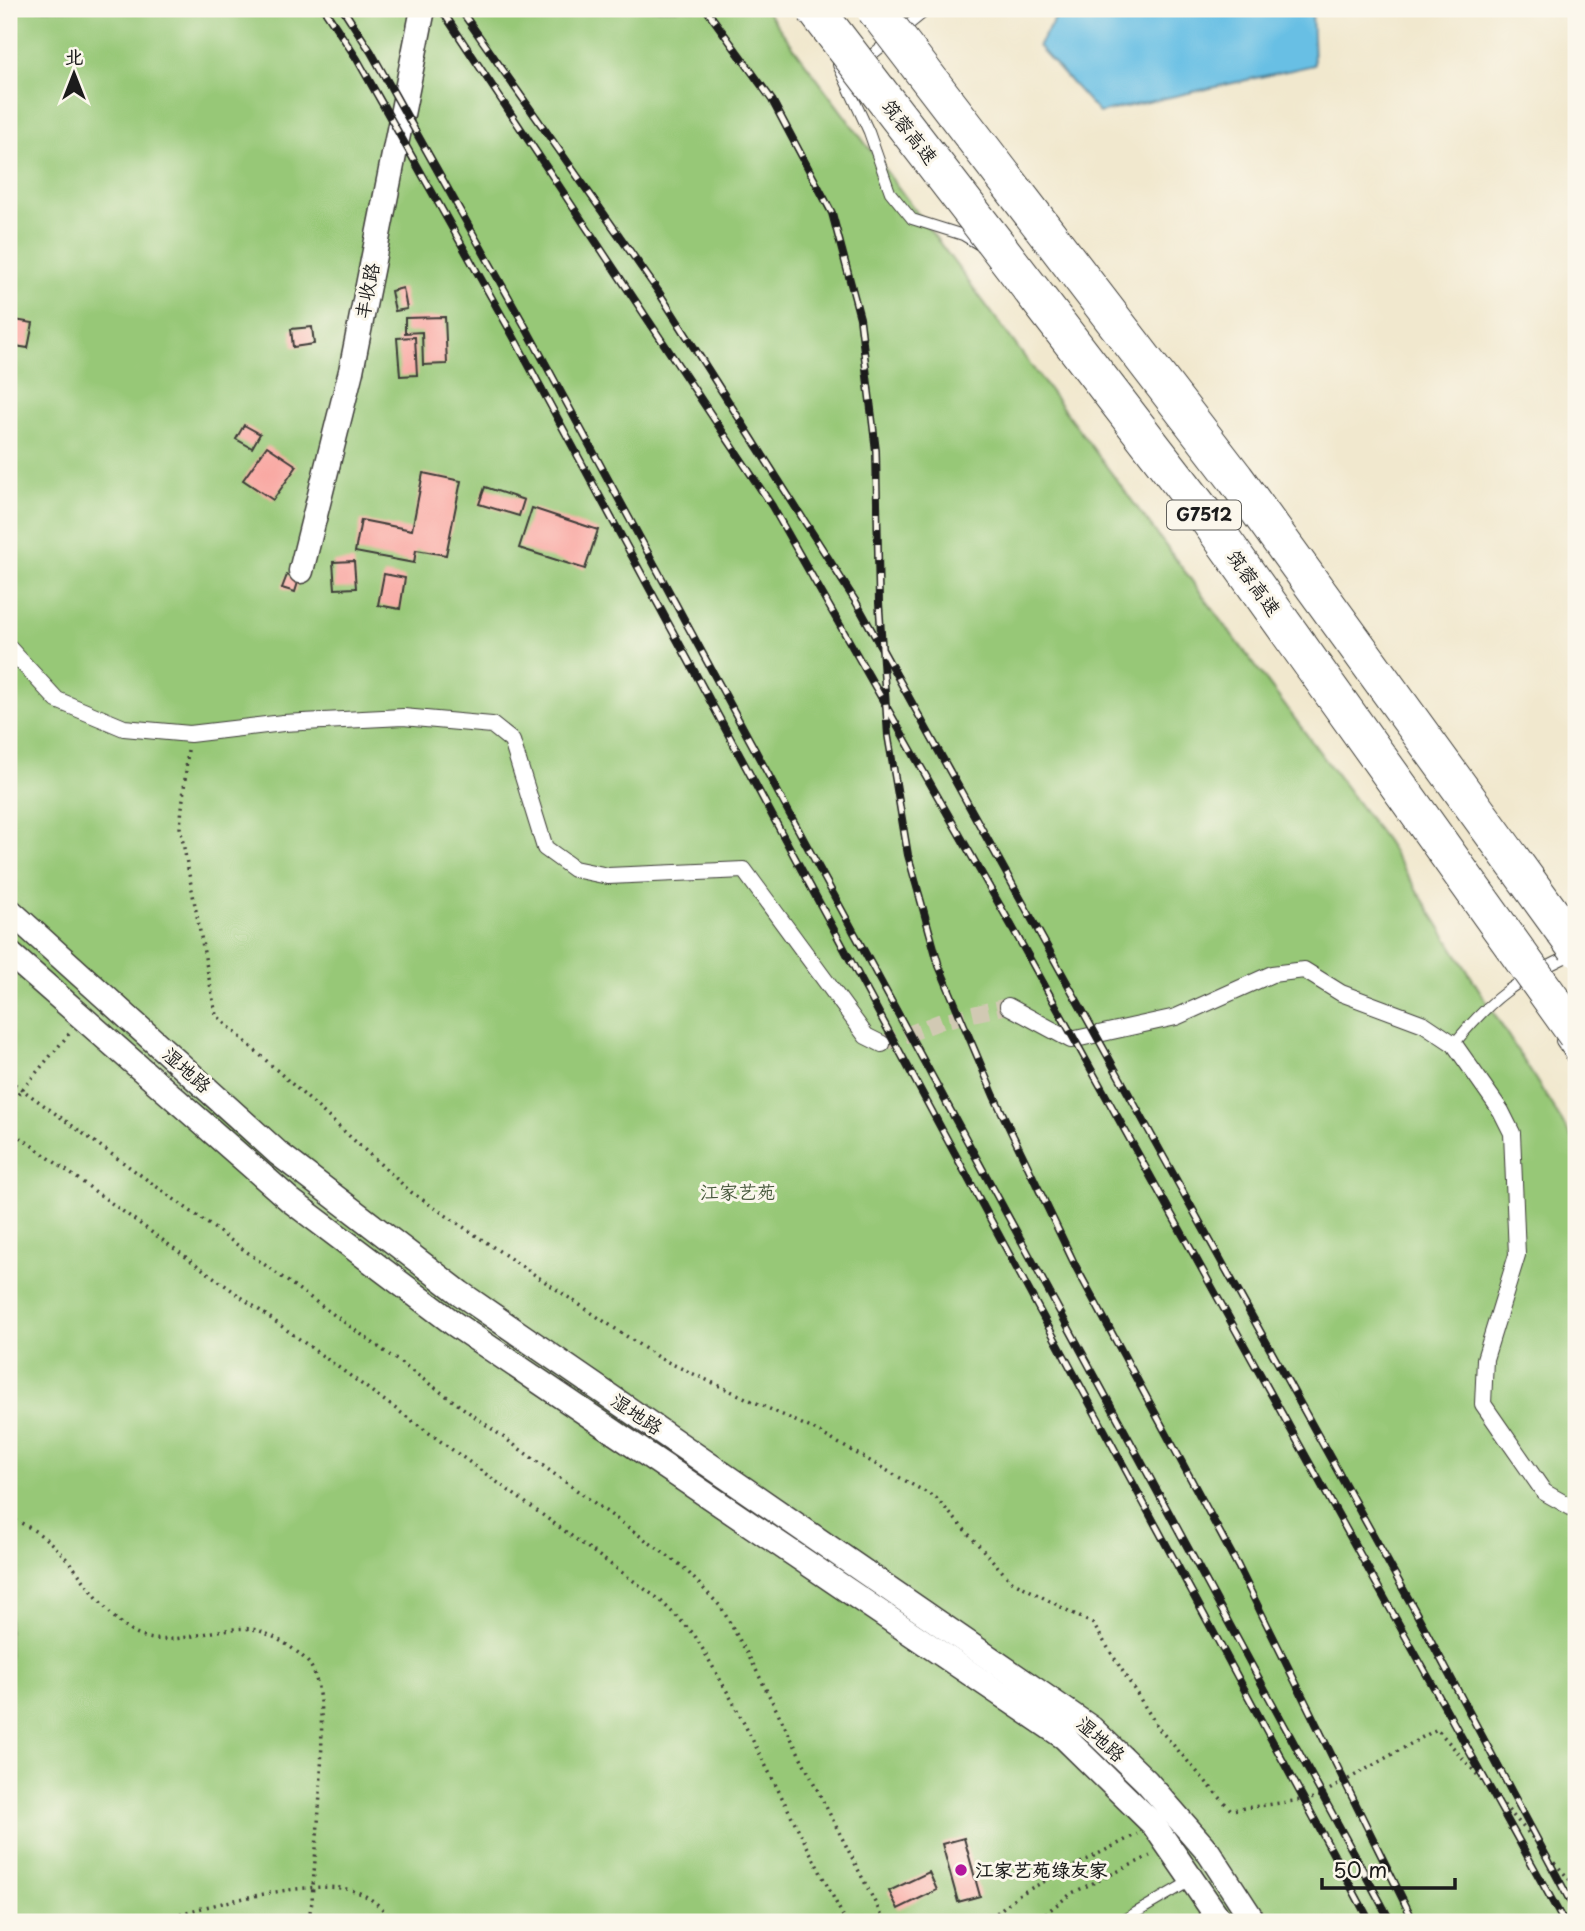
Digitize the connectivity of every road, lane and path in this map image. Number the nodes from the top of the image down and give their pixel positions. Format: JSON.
{"nodes":[{"id":1,"x":423,"y":9,"type":"edge"},
{"id":2,"x":815,"y":9,"type":"edge"},
{"id":3,"x":876,"y":9,"type":"edge"},
{"id":4,"x":928,"y":9,"type":"edge"},
{"id":5,"x":834,"y":55,"type":"dead end"},
{"id":6,"x":844,"y":78,"type":"junction"},
{"id":7,"x":1049,"y":332,"type":"dead end"},
{"id":8,"x":301,"y":571,"type":"dead end"},
{"id":9,"x":9,"y":648,"type":"edge"},
{"id":10,"x":190,"y":734,"type":"junction"},
{"id":11,"x":9,"y":910,"type":"edge"},
{"id":12,"x":1576,"y":950,"type":"edge"},
{"id":13,"x":9,"y":953,"type":"edge"},
{"id":14,"x":1512,"y":968,"type":"dead end"},
{"id":15,"x":1521,"y":979,"type":"junction"},
{"id":16,"x":1528,"y":990,"type":"dead end"},
{"id":17,"x":1008,"y":1006,"type":"tunnel mouth"},
{"id":18,"x":81,"y":1019,"type":"junction"},
{"id":19,"x":1566,"y":1033,"type":"edge"},
{"id":20,"x":882,"y":1044,"type":"dead end"},
{"id":21,"x":1454,"y":1044,"type":"junction"},
{"id":22,"x":1576,"y":1063,"type":"edge"},
{"id":23,"x":9,"y":1080,"type":"edge"},
{"id":24,"x":21,"y":1090,"type":"junction"},
{"id":25,"x":9,"y":1105,"type":"edge"},
{"id":26,"x":9,"y":1129,"type":"edge"},
{"id":27,"x":1576,"y":1510,"type":"edge"},
{"id":28,"x":9,"y":1517,"type":"edge"},
{"id":29,"x":1154,"y":1825,"type":"junction"},
{"id":30,"x":1170,"y":1846,"type":"junction"},
{"id":31,"x":1193,"y":1880,"type":"junction"},
{"id":32,"x":313,"y":1886,"type":"junction"},
{"id":33,"x":1576,"y":1886,"type":"edge"},
{"id":34,"x":146,"y":1922,"type":"edge"},
{"id":35,"x":308,"y":1922,"type":"edge"},
{"id":36,"x":395,"y":1922,"type":"edge"},
{"id":37,"x":846,"y":1922,"type":"edge"},
{"id":38,"x":885,"y":1922,"type":"edge"},
{"id":39,"x":986,"y":1922,"type":"edge"},
{"id":40,"x":1034,"y":1922,"type":"edge"},
{"id":41,"x":1121,"y":1922,"type":"edge"},
{"id":42,"x":1220,"y":1922,"type":"edge"},
{"id":43,"x":1254,"y":1922,"type":"edge"}],
"edges":[{"from":1,"to":8,"type":"street","name":"丰收路"},
{"from":2,"to":19,"type":"highway","name":"筑蓉高速","number":"G7512","bridge":true},
{"from":3,"to":12,"type":"highway","number":"G7512","bridge":true},
{"from":4,"to":6,"type":"lane"},
{"from":5,"to":6,"type":"lane"},
{"from":6,"to":7,"type":"lane"},
{"from":9,"to":10,"type":"street"},
{"from":10,"to":20,"type":"street"},
{"from":10,"to":33,"type":"path"},
{"from":11,"to":43,"type":"street","name":"湿地路"},
{"from":12,"to":15,"type":"lane"},
{"from":13,"to":18,"type":"street","name":"湿地路"},
{"from":14,"to":15,"type":"lane"},
{"from":15,"to":16,"type":"lane"},
{"from":15,"to":21,"type":"lane"},
{"from":17,"to":21,"type":"street"},
{"from":18,"to":24,"type":"path"},
{"from":18,"to":29,"type":"street","name":"湿地路"},
{"from":19,"to":22,"type":"lane"},
{"from":21,"to":27,"type":"street"},
{"from":23,"to":24,"type":"path"},
{"from":24,"to":25,"type":"path"},
{"from":24,"to":38,"type":"path"},
{"from":26,"to":37,"type":"path"},
{"from":28,"to":32,"type":"path"},
{"from":29,"to":30,"type":"street","name":"湿地路"},
{"from":29,"to":39,"type":"path"},
{"from":30,"to":31,"type":"street","name":"湿地路"},
{"from":30,"to":40,"type":"path"},
{"from":31,"to":41,"type":"lane"},
{"from":31,"to":42,"type":"street","name":"湿地路"},
{"from":32,"to":34,"type":"path"},
{"from":32,"to":35,"type":"path"},
{"from":32,"to":36,"type":"path"}]}
